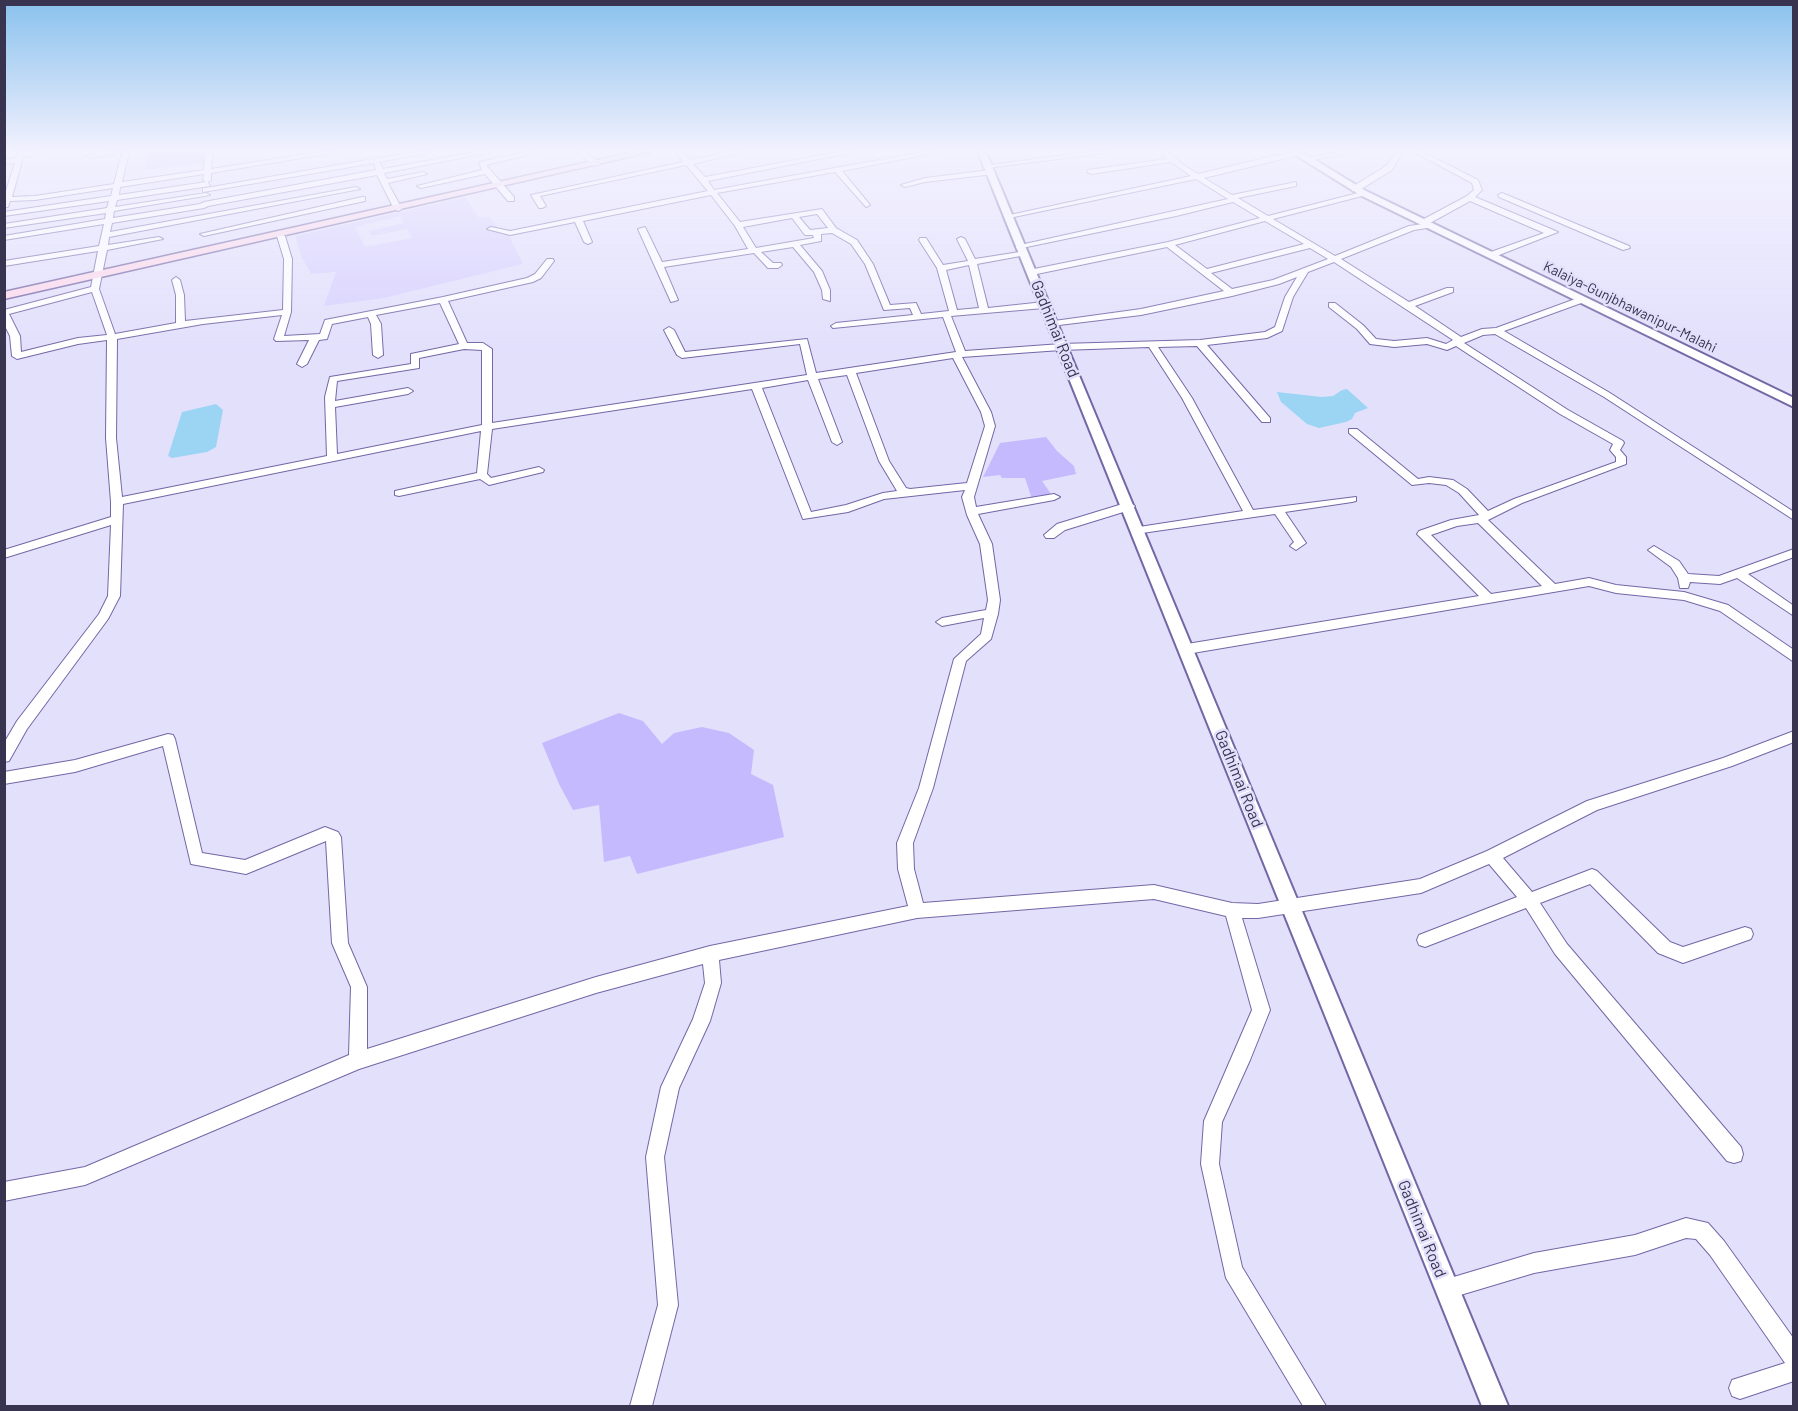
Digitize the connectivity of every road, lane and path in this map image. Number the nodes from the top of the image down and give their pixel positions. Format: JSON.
{"nodes":[{"id":1,"x":55,"y":218,"type":"edge"},
{"id":2,"x":110,"y":218,"type":"edge"},
{"id":3,"x":121,"y":218,"type":"edge"},
{"id":4,"x":209,"y":218,"type":"edge"},
{"id":5,"x":276,"y":218,"type":"edge"},
{"id":6,"x":290,"y":218,"type":"edge"},
{"id":7,"x":359,"y":218,"type":"edge"},
{"id":8,"x":584,"y":218,"type":"edge"},
{"id":9,"x":733,"y":218,"type":"edge"},
{"id":10,"x":783,"y":218,"type":"edge"},
{"id":11,"x":796,"y":218,"type":"edge"},
{"id":12,"x":824,"y":218,"type":"edge"},
{"id":13,"x":1010,"y":218,"type":"edge"},
{"id":14,"x":1158,"y":218,"type":"edge"},
{"id":15,"x":1266,"y":218,"type":"edge"},
{"id":16,"x":1277,"y":218,"type":"edge"},
{"id":17,"x":1417,"y":218,"type":"edge"},
{"id":18,"x":1437,"y":218,"type":"edge"},
{"id":19,"x":1516,"y":218,"type":"edge"},
{"id":20,"x":1555,"y":218,"type":"edge"},
{"id":21,"x":203,"y":219,"type":"junction"},
{"id":22,"x":578,"y":219,"type":"junction"},
{"id":23,"x":1270,"y":220,"type":"junction"},
{"id":24,"x":109,"y":221,"type":"junction"},
{"id":25,"x":1428,"y":223,"type":"junction"},
{"id":26,"x":738,"y":225,"type":"junction"},
{"id":27,"x":1572,"y":225,"type":"junction"},
{"id":28,"x":4,"y":226,"type":"edge"},
{"id":29,"x":491,"y":229,"type":"dead end"},
{"id":30,"x":642,"y":229,"type":"dead end"},
{"id":31,"x":833,"y":230,"type":"junction"},
{"id":32,"x":296,"y":232,"type":"junction"},
{"id":33,"x":816,"y":232,"type":"junction"},
{"id":34,"x":1551,"y":233,"type":"junction"},
{"id":35,"x":204,"y":234,"type":"junction"},
{"id":36,"x":106,"y":235,"type":"junction"},
{"id":37,"x":280,"y":236,"type":"junction"},
{"id":38,"x":4,"y":238,"type":"edge"},
{"id":39,"x":159,"y":239,"type":"dead end"},
{"id":40,"x":961,"y":239,"type":"dead end"},
{"id":41,"x":923,"y":240,"type":"dead end"},
{"id":42,"x":588,"y":242,"type":"dead end"},
{"id":43,"x":795,"y":244,"type":"junction"},
{"id":44,"x":1169,"y":244,"type":"junction"},
{"id":45,"x":1312,"y":246,"type":"junction"},
{"id":46,"x":104,"y":248,"type":"junction"},
{"id":47,"x":1626,"y":248,"type":"dead end"},
{"id":48,"x":754,"y":250,"type":"junction"},
{"id":49,"x":1021,"y":250,"type":"junction"},
{"id":50,"x":204,"y":253,"type":"junction"},
{"id":51,"x":1491,"y":255,"type":"junction"},
{"id":52,"x":1332,"y":258,"type":"junction"},
{"id":53,"x":549,"y":261,"type":"dead end"},
{"id":54,"x":973,"y":262,"type":"junction"},
{"id":55,"x":4,"y":264,"type":"edge"},
{"id":56,"x":659,"y":265,"type":"junction"},
{"id":57,"x":778,"y":265,"type":"dead end"},
{"id":58,"x":941,"y":268,"type":"junction"},
{"id":59,"x":1032,"y":272,"type":"junction"},
{"id":60,"x":1204,"y":272,"type":"junction"},
{"id":61,"x":1304,"y":272,"type":"junction"},
{"id":62,"x":97,"y":276,"type":"junction"},
{"id":63,"x":511,"y":276,"type":"dead end"},
{"id":64,"x":538,"y":276,"type":"junction"},
{"id":65,"x":176,"y":280,"type":"dead end"},
{"id":66,"x":95,"y":290,"type":"junction"},
{"id":67,"x":1450,"y":290,"type":"dead end"},
{"id":68,"x":1232,"y":293,"type":"junction"},
{"id":69,"x":4,"y":296,"type":"edge"},
{"id":70,"x":827,"y":299,"type":"dead end"},
{"id":71,"x":443,"y":300,"type":"junction"},
{"id":72,"x":674,"y":300,"type":"dead end"},
{"id":73,"x":1581,"y":300,"type":"junction"},
{"id":74,"x":1044,"y":305,"type":"junction"},
{"id":75,"x":1332,"y":305,"type":"dead end"},
{"id":76,"x":1408,"y":305,"type":"junction"},
{"id":77,"x":984,"y":311,"type":"junction"},
{"id":78,"x":287,"y":312,"type":"junction"},
{"id":79,"x":4,"y":313,"type":"edge"},
{"id":80,"x":371,"y":314,"type":"junction"},
{"id":81,"x":950,"y":314,"type":"junction"},
{"id":82,"x":918,"y":317,"type":"junction"},
{"id":83,"x":1054,"y":324,"type":"junction"},
{"id":84,"x":181,"y":325,"type":"junction"},
{"id":85,"x":836,"y":326,"type":"dead end"},
{"id":86,"x":669,"y":330,"type":"dead end"},
{"id":87,"x":1497,"y":330,"type":"junction"},
{"id":88,"x":112,"y":337,"type":"junction"},
{"id":89,"x":315,"y":338,"type":"junction"},
{"id":90,"x":1458,"y":341,"type":"junction"},
{"id":91,"x":1200,"y":343,"type":"junction"},
{"id":92,"x":464,"y":346,"type":"junction"},
{"id":93,"x":1153,"y":346,"type":"junction"},
{"id":94,"x":1061,"y":347,"type":"junction"},
{"id":95,"x":959,"y":354,"type":"junction"},
{"id":96,"x":378,"y":355,"type":"dead end"},
{"id":97,"x":302,"y":364,"type":"dead end"},
{"id":98,"x":850,"y":371,"type":"junction"},
{"id":99,"x":812,"y":377,"type":"junction"},
{"id":100,"x":756,"y":386,"type":"junction"},
{"id":101,"x":408,"y":391,"type":"dead end"},
{"id":102,"x":1794,"y":403,"type":"edge"},
{"id":103,"x":330,"y":405,"type":"junction"},
{"id":104,"x":1266,"y":420,"type":"dead end"},
{"id":105,"x":487,"y":426,"type":"junction"},
{"id":106,"x":1353,"y":431,"type":"dead end"},
{"id":107,"x":837,"y":442,"type":"dead end"},
{"id":108,"x":332,"y":457,"type":"junction"},
{"id":109,"x":539,"y":471,"type":"dead end"},
{"id":110,"x":482,"y":475,"type":"junction"},
{"id":111,"x":970,"y":486,"type":"junction"},
{"id":112,"x":399,"y":493,"type":"dead end"},
{"id":113,"x":909,"y":493,"type":"junction"},
{"id":114,"x":1054,"y":497,"type":"dead end"},
{"id":115,"x":1352,"y":500,"type":"dead end"},
{"id":116,"x":117,"y":502,"type":"junction"},
{"id":117,"x":1128,"y":506,"type":"junction"},
{"id":118,"x":1278,"y":510,"type":"junction"},
{"id":119,"x":972,"y":511,"type":"junction"},
{"id":120,"x":1250,"y":514,"type":"junction"},
{"id":121,"x":1794,"y":517,"type":"edge"},
{"id":122,"x":1483,"y":518,"type":"junction"},
{"id":123,"x":114,"y":520,"type":"junction"},
{"id":124,"x":1139,"y":531,"type":"junction"},
{"id":125,"x":1050,"y":535,"type":"dead end"},
{"id":126,"x":1296,"y":546,"type":"dead end"},
{"id":127,"x":1654,"y":550,"type":"dead end"},
{"id":128,"x":1794,"y":553,"type":"edge"},
{"id":129,"x":4,"y":554,"type":"edge"},
{"id":130,"x":1738,"y":573,"type":"junction"},
{"id":131,"x":1684,"y":578,"type":"junction"},
{"id":132,"x":1551,"y":587,"type":"junction"},
{"id":133,"x":1684,"y":596,"type":"junction"},
{"id":134,"x":1487,"y":597,"type":"junction"},
{"id":135,"x":1794,"y":612,"type":"edge"},
{"id":136,"x":992,"y":614,"type":"junction"},
{"id":137,"x":942,"y":622,"type":"dead end"},
{"id":138,"x":1187,"y":649,"type":"junction"},
{"id":139,"x":1794,"y":657,"type":"edge"},
{"id":140,"x":1794,"y":736,"type":"edge"},
{"id":141,"x":4,"y":758,"type":"edge"},
{"id":142,"x":4,"y":778,"type":"edge"},
{"id":143,"x":1492,"y":856,"type":"junction"},
{"id":144,"x":1529,"y":900,"type":"junction"},
{"id":145,"x":1291,"y":907,"type":"junction"},
{"id":146,"x":1232,"y":910,"type":"junction"},
{"id":147,"x":916,"y":911,"type":"junction"},
{"id":148,"x":1745,"y":934,"type":"dead end"},
{"id":149,"x":1425,"y":940,"type":"dead end"},
{"id":150,"x":710,"y":954,"type":"junction"},
{"id":151,"x":358,"y":1060,"type":"junction"},
{"id":152,"x":1734,"y":1154,"type":"dead end"},
{"id":153,"x":4,"y":1192,"type":"edge"},
{"id":154,"x":1447,"y":1289,"type":"junction"},
{"id":155,"x":1794,"y":1358,"type":"edge"},
{"id":156,"x":1794,"y":1370,"type":"edge"},
{"id":157,"x":1740,"y":1388,"type":"dead end"},
{"id":158,"x":641,"y":1407,"type":"edge"},
{"id":159,"x":1315,"y":1407,"type":"edge"},
{"id":160,"x":1495,"y":1407,"type":"edge"}],
"edges":[{"from":1,"to":28,"type":"street"},
{"from":2,"to":24,"type":"street"},
{"from":3,"to":24,"type":"street"},
{"from":4,"to":21,"type":"street"},
{"from":5,"to":35,"type":"street"},
{"from":6,"to":32,"type":"street"},
{"from":7,"to":32,"type":"main road"},
{"from":8,"to":22,"type":"street"},
{"from":9,"to":26,"type":"street"},
{"from":10,"to":26,"type":"street"},
{"from":11,"to":33,"type":"street"},
{"from":12,"to":31,"type":"street"},
{"from":13,"to":49,"type":"street","name":"Gadhimai Road"},
{"from":14,"to":49,"type":"street"},
{"from":15,"to":23,"type":"street"},
{"from":16,"to":23,"type":"street"},
{"from":17,"to":25,"type":"street","name":"Kalaiya-Gunjbhawanipur-Malahi"},
{"from":18,"to":25,"type":"street"},
{"from":19,"to":34,"type":"street"},
{"from":20,"to":27,"type":"street"},
{"from":21,"to":35,"type":"street"},
{"from":21,"to":36,"type":"street"},
{"from":22,"to":29,"type":"street"},
{"from":22,"to":42,"type":"street"},
{"from":23,"to":44,"type":"street"},
{"from":23,"to":45,"type":"street"},
{"from":24,"to":36,"type":"street"},
{"from":24,"to":38,"type":"street"},
{"from":25,"to":51,"type":"street","name":"Kalaiya-Gunjbhawanipur-Malahi"},
{"from":25,"to":52,"type":"street"},
{"from":26,"to":48,"type":"street"},
{"from":27,"to":34,"type":"street"},
{"from":27,"to":47,"type":"street"},
{"from":30,"to":56,"type":"street"},
{"from":31,"to":33,"type":"street"},
{"from":31,"to":82,"type":"street"},
{"from":32,"to":37,"type":"main road"},
{"from":33,"to":43,"type":"street"},
{"from":34,"to":51,"type":"street"},
{"from":35,"to":50,"type":"street"},
{"from":36,"to":46,"type":"street"},
{"from":37,"to":50,"type":"main road"},
{"from":37,"to":78,"type":"street"},
{"from":39,"to":46,"type":"street"},
{"from":40,"to":54,"type":"street"},
{"from":41,"to":58,"type":"street"},
{"from":43,"to":48,"type":"street"},
{"from":43,"to":70,"type":"street"},
{"from":44,"to":59,"type":"street"},
{"from":44,"to":60,"type":"street"},
{"from":45,"to":52,"type":"street"},
{"from":45,"to":60,"type":"street"},
{"from":46,"to":55,"type":"street"},
{"from":46,"to":62,"type":"street"},
{"from":48,"to":56,"type":"street"},
{"from":48,"to":57,"type":"street"},
{"from":49,"to":54,"type":"street"},
{"from":49,"to":59,"type":"street","name":"Gadhimai Road"},
{"from":50,"to":62,"type":"main road"},
{"from":51,"to":73,"type":"street","name":"Kalaiya-Gunjbhawanipur-Malahi"},
{"from":52,"to":61,"type":"street"},
{"from":52,"to":76,"type":"street"},
{"from":53,"to":64,"type":"street"},
{"from":54,"to":58,"type":"street"},
{"from":54,"to":77,"type":"street"},
{"from":56,"to":72,"type":"street"},
{"from":58,"to":81,"type":"street"},
{"from":59,"to":74,"type":"street","name":"Gadhimai Road"},
{"from":60,"to":68,"type":"street"},
{"from":61,"to":68,"type":"street"},
{"from":61,"to":91,"type":"street"},
{"from":62,"to":66,"type":"street"},
{"from":62,"to":69,"type":"main road"},
{"from":63,"to":64,"type":"street"},
{"from":64,"to":71,"type":"street"},
{"from":65,"to":84,"type":"street"},
{"from":66,"to":79,"type":"street"},
{"from":66,"to":88,"type":"street"},
{"from":67,"to":76,"type":"street"},
{"from":68,"to":83,"type":"street"},
{"from":71,"to":80,"type":"street"},
{"from":71,"to":92,"type":"street"},
{"from":73,"to":87,"type":"street"},
{"from":73,"to":102,"type":"street","name":"Kalaiya-Gunjbhawanipur-Malahi"},
{"from":74,"to":77,"type":"street"},
{"from":74,"to":83,"type":"street","name":"Gadhimai Road"},
{"from":75,"to":90,"type":"street"},
{"from":76,"to":90,"type":"street"},
{"from":77,"to":81,"type":"street"},
{"from":78,"to":84,"type":"street"},
{"from":78,"to":89,"type":"street"},
{"from":79,"to":88,"type":"street"},
{"from":80,"to":89,"type":"street"},
{"from":80,"to":96,"type":"street"},
{"from":81,"to":82,"type":"street"},
{"from":81,"to":95,"type":"street"},
{"from":82,"to":85,"type":"street"},
{"from":83,"to":94,"type":"street","name":"Gadhimai Road"},
{"from":84,"to":88,"type":"street"},
{"from":86,"to":99,"type":"street"},
{"from":87,"to":90,"type":"street"},
{"from":87,"to":121,"type":"street"},
{"from":88,"to":116,"type":"street"},
{"from":89,"to":97,"type":"street"},
{"from":90,"to":122,"type":"street"},
{"from":91,"to":93,"type":"street"},
{"from":91,"to":104,"type":"street"},
{"from":92,"to":103,"type":"street"},
{"from":92,"to":105,"type":"street"},
{"from":93,"to":94,"type":"street"},
{"from":93,"to":120,"type":"street"},
{"from":94,"to":95,"type":"street"},
{"from":94,"to":117,"type":"street","name":"Gadhimai Road"},
{"from":95,"to":98,"type":"street"},
{"from":95,"to":111,"type":"street"},
{"from":98,"to":99,"type":"street"},
{"from":98,"to":113,"type":"street"},
{"from":99,"to":100,"type":"street"},
{"from":99,"to":107,"type":"street"},
{"from":100,"to":105,"type":"street"},
{"from":100,"to":113,"type":"street"},
{"from":101,"to":103,"type":"street"},
{"from":103,"to":108,"type":"street"},
{"from":105,"to":108,"type":"street"},
{"from":105,"to":110,"type":"street"},
{"from":106,"to":122,"type":"street"},
{"from":108,"to":116,"type":"street"},
{"from":109,"to":110,"type":"street"},
{"from":110,"to":112,"type":"street"},
{"from":111,"to":113,"type":"street"},
{"from":111,"to":119,"type":"street"},
{"from":114,"to":119,"type":"street"},
{"from":115,"to":118,"type":"street"},
{"from":116,"to":123,"type":"street"},
{"from":117,"to":124,"type":"street","name":"Gadhimai Road"},
{"from":117,"to":125,"type":"street"},
{"from":118,"to":120,"type":"street"},
{"from":118,"to":126,"type":"street"},
{"from":119,"to":136,"type":"street"},
{"from":120,"to":124,"type":"street"},
{"from":122,"to":132,"type":"street"},
{"from":122,"to":134,"type":"street"},
{"from":123,"to":129,"type":"street"},
{"from":123,"to":141,"type":"street"},
{"from":124,"to":138,"type":"street","name":"Gadhimai Road"},
{"from":127,"to":131,"type":"street"},
{"from":128,"to":130,"type":"street"},
{"from":130,"to":131,"type":"street"},
{"from":130,"to":135,"type":"street"},
{"from":131,"to":133,"type":"street"},
{"from":132,"to":133,"type":"street"},
{"from":132,"to":134,"type":"street"},
{"from":133,"to":139,"type":"street"},
{"from":134,"to":138,"type":"street"},
{"from":136,"to":137,"type":"street"},
{"from":136,"to":147,"type":"street"},
{"from":138,"to":145,"type":"street","name":"Gadhimai Road"},
{"from":140,"to":143,"type":"street"},
{"from":142,"to":151,"type":"street"},
{"from":143,"to":144,"type":"street"},
{"from":143,"to":145,"type":"street"},
{"from":144,"to":148,"type":"street"},
{"from":144,"to":149,"type":"street"},
{"from":144,"to":152,"type":"street"},
{"from":145,"to":146,"type":"street"},
{"from":145,"to":154,"type":"street","name":"Gadhimai Road"},
{"from":146,"to":147,"type":"street"},
{"from":146,"to":159,"type":"street"},
{"from":147,"to":150,"type":"street"},
{"from":150,"to":151,"type":"street"},
{"from":150,"to":158,"type":"street"},
{"from":151,"to":153,"type":"street"},
{"from":154,"to":155,"type":"street"},
{"from":154,"to":160,"type":"street","name":"Gadhimai Road"},
{"from":156,"to":157,"type":"street"}]}
